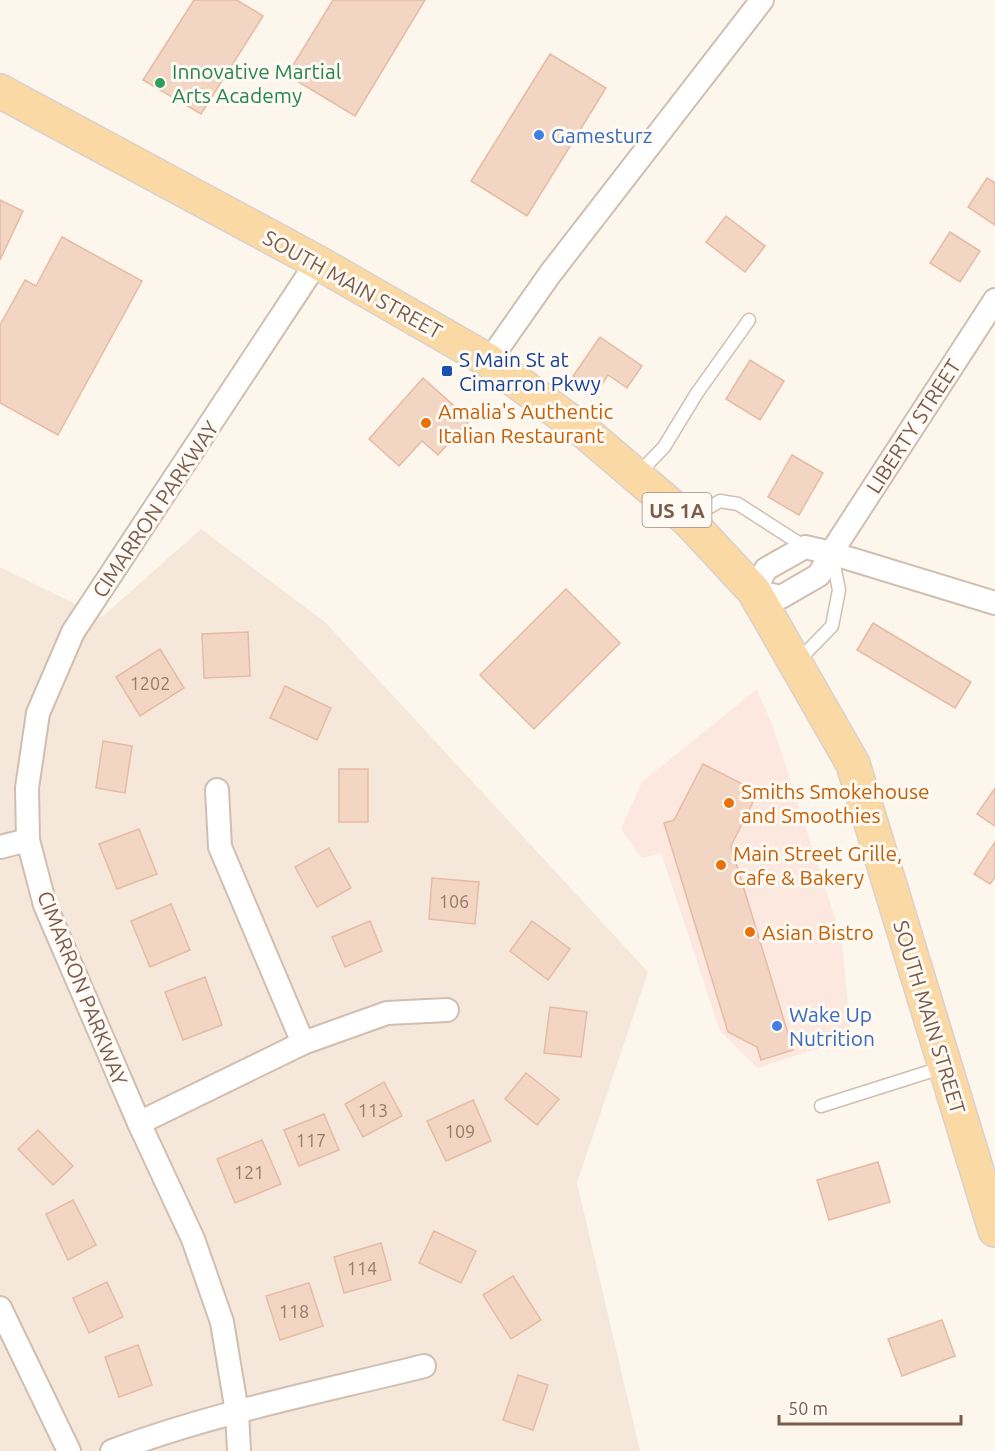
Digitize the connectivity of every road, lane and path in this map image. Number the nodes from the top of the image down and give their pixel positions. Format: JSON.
{"nodes":[{"id":1,"x":762,"y":0,"type":"edge"},
{"id":2,"x":0,"y":91,"type":"edge"},
{"id":3,"x":318,"y":262,"type":"junction"},
{"id":4,"x":995,"y":300,"type":"edge"},
{"id":5,"x":749,"y":320,"type":"dead end"},
{"id":6,"x":489,"y":361,"type":"junction"},
{"id":7,"x":636,"y":476,"type":"junction"},
{"id":8,"x":688,"y":520,"type":"junction"},
{"id":9,"x":805,"y":547,"type":"junction"},
{"id":10,"x":831,"y":553,"type":"junction"},
{"id":11,"x":754,"y":591,"type":"junction"},
{"id":12,"x":995,"y":603,"type":"edge"},
{"id":13,"x":796,"y":663,"type":"junction"},
{"id":14,"x":217,"y":790,"type":"dead end"},
{"id":15,"x":28,"y":840,"type":"junction"},
{"id":16,"x":0,"y":846,"type":"edge"},
{"id":17,"x":447,"y":1010,"type":"dead end"},
{"id":18,"x":303,"y":1044,"type":"junction"},
{"id":19,"x":945,"y":1066,"type":"junction"},
{"id":20,"x":821,"y":1106,"type":"dead end"},
{"id":21,"x":139,"y":1123,"type":"junction"},
{"id":22,"x":995,"y":1230,"type":"edge"},
{"id":23,"x":0,"y":1308,"type":"edge"},
{"id":24,"x":424,"y":1366,"type":"dead end"},
{"id":25,"x":237,"y":1412,"type":"junction"},
{"id":26,"x":69,"y":1451,"type":"edge"},
{"id":27,"x":112,"y":1451,"type":"edge"},
{"id":28,"x":239,"y":1451,"type":"edge"}],
"edges":[{"from":1,"to":6,"type":"street"},
{"from":2,"to":3,"type":"main road","name":"SOUTH MAIN STREET","number":"US 1A"},
{"from":3,"to":6,"type":"main road","name":"SOUTH MAIN STREET","number":"US 1A"},
{"from":3,"to":15,"type":"street","name":"CIMARRON PARKWAY"},
{"from":4,"to":10,"type":"street","name":"LIBERTY STREET"},
{"from":5,"to":7,"type":"lane"},
{"from":6,"to":7,"type":"main road","name":"SOUTH MAIN STREET","number":"US 1A"},
{"from":7,"to":8,"type":"main road","name":"SOUTH MAIN STREET","number":"US 1A"},
{"from":8,"to":9,"type":"lane"},
{"from":8,"to":11,"type":"main road","name":"SOUTH MAIN STREET","number":"US 1A"},
{"from":9,"to":10,"type":"street"},
{"from":9,"to":11,"type":"street"},
{"from":10,"to":11,"type":"street","name":"LIBERTY STREET"},
{"from":10,"to":12,"type":"street"},
{"from":10,"to":13,"type":"lane"},
{"from":11,"to":13,"type":"main road","name":"SOUTH MAIN STREET","number":"US 1A"},
{"from":13,"to":19,"type":"main road","name":"SOUTH MAIN STREET","number":"US 1A"},
{"from":14,"to":18,"type":"street"},
{"from":15,"to":16,"type":"street"},
{"from":15,"to":21,"type":"street","name":"CIMARRON PARKWAY"},
{"from":17,"to":18,"type":"street"},
{"from":18,"to":21,"type":"street"},
{"from":19,"to":20,"type":"lane"},
{"from":19,"to":22,"type":"main road","name":"SOUTH MAIN STREET","number":"US 1A"},
{"from":21,"to":25,"type":"street","name":"CIMARRON PARKWAY"},
{"from":23,"to":26,"type":"street"},
{"from":24,"to":25,"type":"street"},
{"from":25,"to":27,"type":"street"},
{"from":25,"to":28,"type":"street","name":"CIMARRON PARKWAY"}]}
